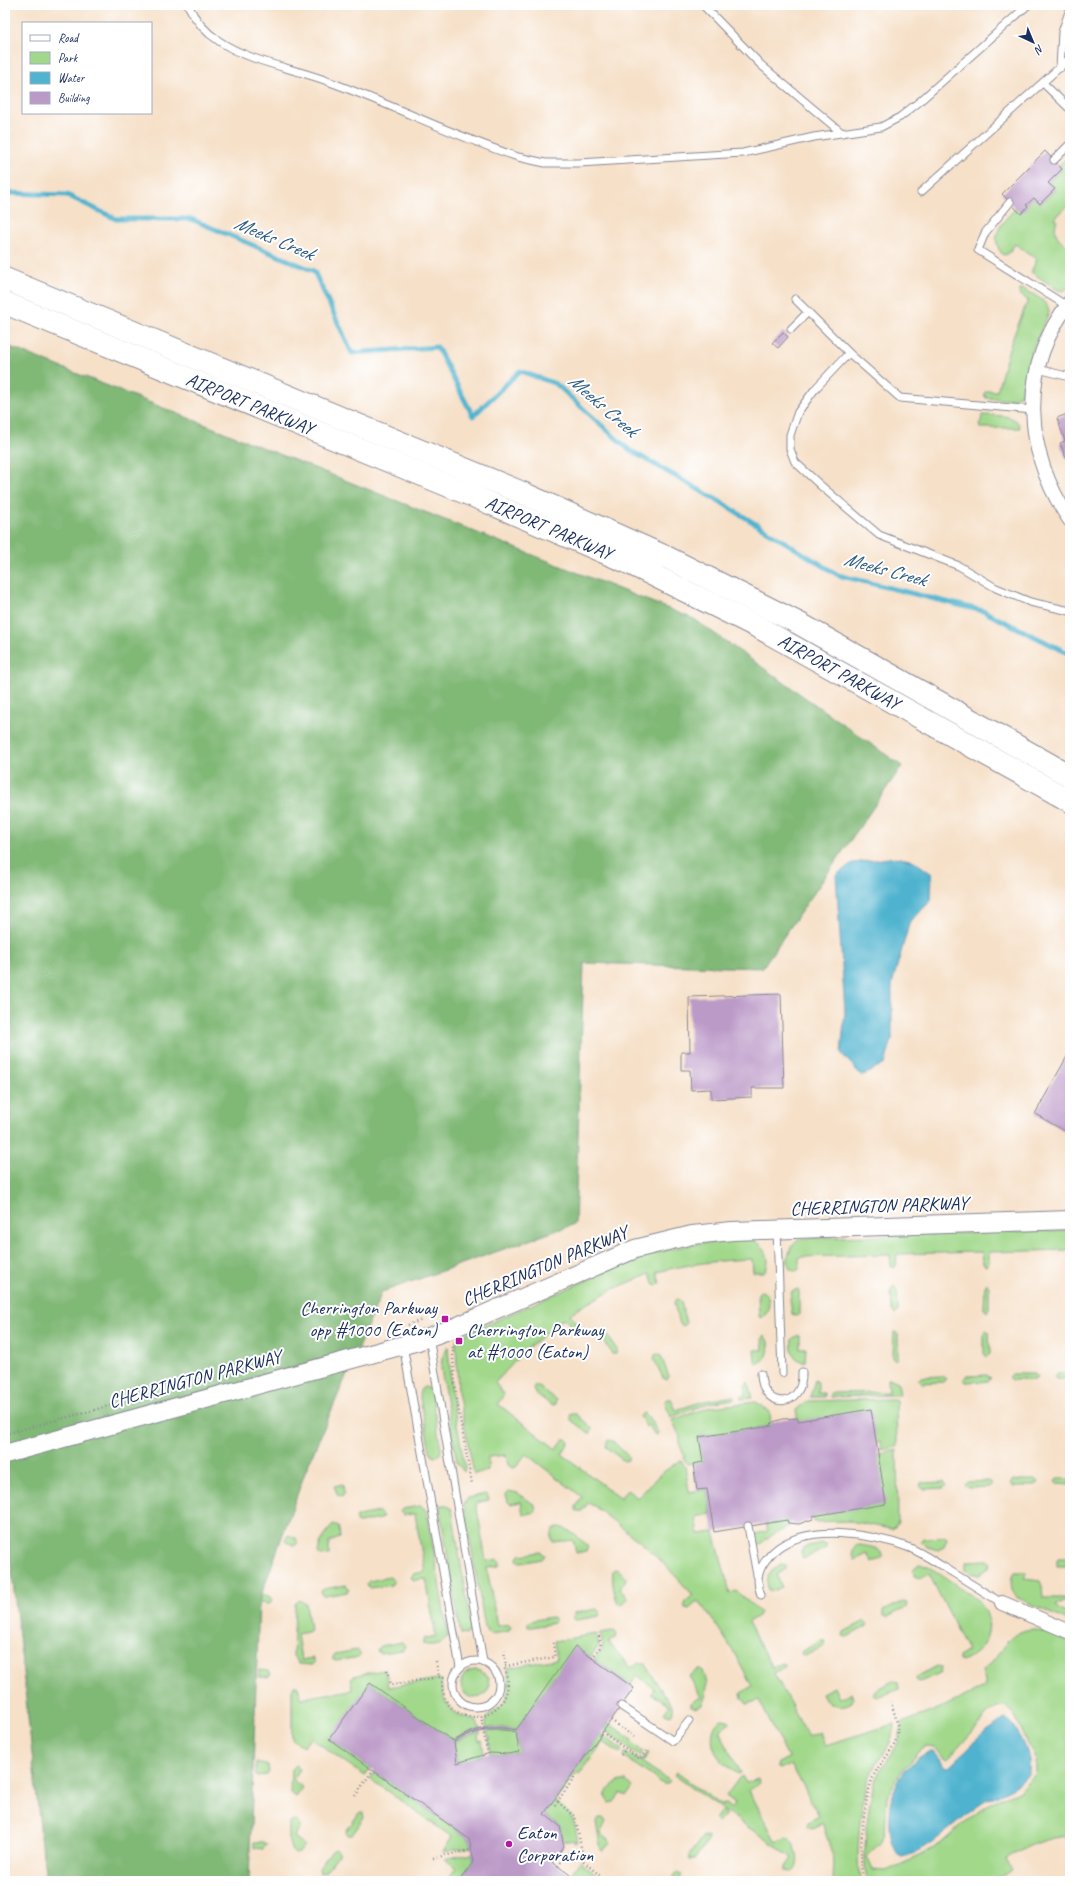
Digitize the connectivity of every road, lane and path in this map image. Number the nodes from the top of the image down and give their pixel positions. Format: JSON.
{"nodes":[{"id":1,"x":188,"y":5,"type":"edge"},
{"id":2,"x":703,"y":5,"type":"edge"},
{"id":3,"x":1028,"y":5,"type":"edge"},
{"id":4,"x":1070,"y":9,"type":"edge"},
{"id":5,"x":1070,"y":58,"type":"edge"},
{"id":6,"x":1060,"y":68,"type":"junction"},
{"id":7,"x":1043,"y":83,"type":"junction"},
{"id":8,"x":1070,"y":109,"type":"edge"},
{"id":9,"x":842,"y":133,"type":"junction"},
{"id":10,"x":1070,"y":144,"type":"edge"},
{"id":11,"x":1054,"y":160,"type":"dead end"},
{"id":12,"x":920,"y":192,"type":"dead end"},
{"id":13,"x":1010,"y":202,"type":"dead end"},
{"id":14,"x":5,"y":279,"type":"edge"},
{"id":15,"x":795,"y":299,"type":"dead end"},
{"id":16,"x":5,"y":303,"type":"edge"},
{"id":17,"x":1068,"y":304,"type":"edge"},
{"id":18,"x":808,"y":312,"type":"junction"},
{"id":19,"x":792,"y":328,"type":"dead end"},
{"id":20,"x":849,"y":353,"type":"junction"},
{"id":21,"x":1038,"y":369,"type":"junction"},
{"id":22,"x":1070,"y":377,"type":"edge"},
{"id":23,"x":1033,"y":410,"type":"junction"},
{"id":24,"x":1070,"y":520,"type":"edge"},
{"id":25,"x":1070,"y":611,"type":"edge"},
{"id":26,"x":1070,"y":776,"type":"edge"},
{"id":27,"x":1070,"y":801,"type":"edge"},
{"id":28,"x":1070,"y":1220,"type":"edge"},
{"id":29,"x":777,"y":1230,"type":"junction"},
{"id":30,"x":424,"y":1319,"type":"dead end"},
{"id":31,"x":404,"y":1326,"type":"dead end"},
{"id":32,"x":429,"y":1337,"type":"junction"},
{"id":33,"x":403,"y":1345,"type":"junction"},
{"id":34,"x":453,"y":1346,"type":"dead end"},
{"id":35,"x":802,"y":1372,"type":"dead end"},
{"id":36,"x":782,"y":1373,"type":"dead end"},
{"id":37,"x":761,"y":1374,"type":"dead end"},
{"id":38,"x":148,"y":1396,"type":"dead end"},
{"id":39,"x":5,"y":1434,"type":"edge"},
{"id":40,"x":5,"y":1454,"type":"edge"},
{"id":41,"x":472,"y":1484,"type":"dead end"},
{"id":42,"x":748,"y":1526,"type":"dead end"},
{"id":43,"x":757,"y":1575,"type":"junction"},
{"id":44,"x":761,"y":1595,"type":"dead end"},
{"id":45,"x":1002,"y":1603,"type":"joint"},
{"id":46,"x":1070,"y":1632,"type":"edge"},
{"id":47,"x":598,"y":1633,"type":"dead end"},
{"id":48,"x":552,"y":1642,"type":"dead end"},
{"id":49,"x":504,"y":1650,"type":"dead end"},
{"id":50,"x":592,"y":1658,"type":"dead end"},
{"id":51,"x":436,"y":1662,"type":"dead end"},
{"id":52,"x":483,"y":1662,"type":"junction"},
{"id":53,"x":506,"y":1666,"type":"junction"},
{"id":54,"x":460,"y":1667,"type":"junction"},
{"id":55,"x":387,"y":1670,"type":"dead end"},
{"id":56,"x":439,"y":1677,"type":"junction"},
{"id":57,"x":891,"y":1702,"type":"dead end"},
{"id":58,"x":621,"y":1706,"type":"dead end"},
{"id":59,"x":481,"y":1716,"type":"junction"},
{"id":60,"x":611,"y":1720,"type":"dead end"},
{"id":61,"x":689,"y":1721,"type":"dead end"},
{"id":62,"x":602,"y":1732,"type":"dead end"},
{"id":63,"x":634,"y":1737,"type":"dead end"},
{"id":64,"x":626,"y":1749,"type":"junction"},
{"id":65,"x":646,"y":1751,"type":"dead end"},
{"id":66,"x":488,"y":1753,"type":"dead end"},
{"id":67,"x":622,"y":1755,"type":"dead end"},
{"id":68,"x":373,"y":1770,"type":"dead end"},
{"id":69,"x":578,"y":1774,"type":"dead end"},
{"id":70,"x":355,"y":1796,"type":"dead end"},
{"id":71,"x":558,"y":1802,"type":"junction"},
{"id":72,"x":555,"y":1805,"type":"dead end"},
{"id":73,"x":471,"y":1850,"type":"dead end"},
{"id":74,"x":582,"y":1852,"type":"junction"},
{"id":75,"x":434,"y":1858,"type":"dead end"},
{"id":76,"x":558,"y":1866,"type":"dead end"},
{"id":77,"x":603,"y":1881,"type":"edge"},
{"id":78,"x":864,"y":1881,"type":"edge"}],
"edges":[{"from":1,"to":9,"type":"lane"},
{"from":2,"to":9,"type":"lane"},
{"from":3,"to":9,"type":"lane"},
{"from":4,"to":6,"type":"lane"},
{"from":5,"to":6,"type":"lane"},
{"from":6,"to":7,"type":"lane"},
{"from":7,"to":8,"type":"lane"},
{"from":7,"to":12,"type":"lane"},
{"from":10,"to":11,"type":"lane"},
{"from":13,"to":17,"type":"lane"},
{"from":14,"to":26,"type":"highway","name":"AIRPORT PARKWAY"},
{"from":15,"to":18,"type":"lane"},
{"from":16,"to":27,"type":"highway","name":"AIRPORT PARKWAY"},
{"from":17,"to":21,"type":"street"},
{"from":18,"to":19,"type":"lane"},
{"from":18,"to":20,"type":"lane"},
{"from":20,"to":23,"type":"lane"},
{"from":20,"to":25,"type":"lane"},
{"from":21,"to":22,"type":"lane"},
{"from":21,"to":23,"type":"street"},
{"from":23,"to":24,"type":"street"},
{"from":28,"to":29,"type":"street","name":"CHERRINGTON PARKWAY"},
{"from":29,"to":32,"type":"street","name":"CHERRINGTON PARKWAY"},
{"from":29,"to":36,"type":"lane"},
{"from":30,"to":31,"type":"path"},
{"from":32,"to":33,"type":"street","name":"CHERRINGTON PARKWAY"},
{"from":32,"to":52,"type":"lane"},
{"from":33,"to":40,"type":"street","name":"CHERRINGTON PARKWAY"},
{"from":33,"to":54,"type":"lane"},
{"from":34,"to":41,"type":"path"},
{"from":35,"to":37,"type":"lane"},
{"from":38,"to":39,"type":"path"},
{"from":42,"to":43,"type":"lane"},
{"from":43,"to":44,"type":"lane"},
{"from":43,"to":45,"type":"lane"},
{"from":45,"to":46,"type":"street"},
{"from":47,"to":50,"type":"path"},
{"from":48,"to":53,"type":"path"},
{"from":49,"to":53,"type":"path"},
{"from":51,"to":56,"type":"path"},
{"from":52,"to":54,"type":"lane"},
{"from":52,"to":54,"type":"lane"},
{"from":53,"to":59,"type":"path"},
{"from":55,"to":56,"type":"path"},
{"from":56,"to":59,"type":"path"},
{"from":57,"to":78,"type":"path"},
{"from":58,"to":61,"type":"lane"},
{"from":59,"to":66,"type":"path"},
{"from":60,"to":63,"type":"path"},
{"from":62,"to":64,"type":"path"},
{"from":64,"to":65,"type":"path"},
{"from":64,"to":67,"type":"path"},
{"from":68,"to":70,"type":"path"},
{"from":69,"to":71,"type":"path"},
{"from":71,"to":72,"type":"path"},
{"from":71,"to":74,"type":"path"},
{"from":73,"to":75,"type":"path"},
{"from":74,"to":76,"type":"path"},
{"from":74,"to":77,"type":"path"}]}
